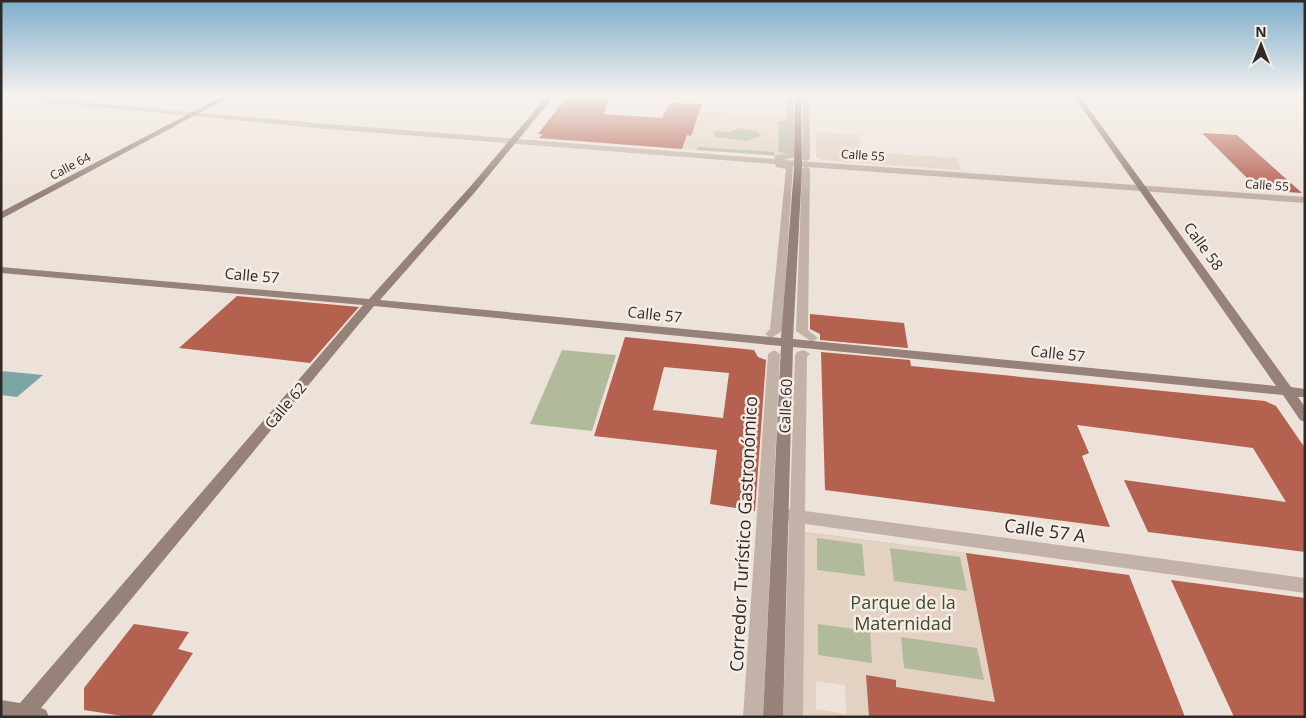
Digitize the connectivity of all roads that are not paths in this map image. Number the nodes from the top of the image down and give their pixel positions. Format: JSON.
{"nodes":[{"id":1,"x":167,"y":129,"type":"edge"},
{"id":2,"x":346,"y":129,"type":"edge"},
{"id":3,"x":524,"y":129,"type":"edge"},
{"id":4,"x":791,"y":129,"type":"edge"},
{"id":5,"x":801,"y":129,"type":"edge"},
{"id":6,"x":805,"y":129,"type":"edge"},
{"id":7,"x":1100,"y":129,"type":"edge"},
{"id":8,"x":513,"y":142,"type":"junction"},
{"id":9,"x":804,"y":164,"type":"junction"},
{"id":10,"x":1143,"y":188,"type":"junction"},
{"id":11,"x":1305,"y":200,"type":"edge"},
{"id":12,"x":1,"y":216,"type":"edge"},
{"id":13,"x":1,"y":270,"type":"edge"},
{"id":14,"x":371,"y":303,"type":"junction"},
{"id":15,"x":771,"y":334,"type":"dead end"},
{"id":16,"x":812,"y":338,"type":"dead end"},
{"id":17,"x":787,"y":343,"type":"junction"},
{"id":18,"x":774,"y":354,"type":"dead end"},
{"id":19,"x":804,"y":354,"type":"dead end"},
{"id":20,"x":1286,"y":392,"type":"junction"},
{"id":21,"x":1305,"y":393,"type":"edge"},
{"id":22,"x":1305,"y":417,"type":"edge"},
{"id":23,"x":781,"y":514,"type":"junction"},
{"id":24,"x":797,"y":516,"type":"junction"},
{"id":25,"x":1305,"y":586,"type":"edge"},
{"id":26,"x":1,"y":710,"type":"edge"},
{"id":27,"x":28,"y":716,"type":"edge"},
{"id":28,"x":753,"y":717,"type":"edge"},
{"id":29,"x":772,"y":717,"type":"edge"},
{"id":30,"x":793,"y":717,"type":"edge"}],
"edges":[{"from":1,"to":12,"type":"main road","name":"Calle 64"},
{"from":2,"to":8,"type":"street","name":"Calle 55"},
{"from":3,"to":8,"type":"main road","name":"Calle 62"},
{"from":4,"to":15,"type":"street"},
{"from":5,"to":9,"type":"main road","name":"Calle 60"},
{"from":6,"to":9,"type":"street"},
{"from":7,"to":10,"type":"main road","name":"Calle 58"},
{"from":8,"to":9,"type":"street","name":"Calle 55"},
{"from":8,"to":14,"type":"main road","name":"Calle 62"},
{"from":9,"to":10,"type":"street","name":"Calle 55"},
{"from":9,"to":16,"type":"street"},
{"from":9,"to":17,"type":"main road","name":"Calle 60"},
{"from":10,"to":11,"type":"street","name":"Calle 55"},
{"from":10,"to":20,"type":"main road","name":"Calle 58"},
{"from":13,"to":14,"type":"main road","name":"Calle 57"},
{"from":14,"to":17,"type":"main road","name":"Calle 57"},
{"from":14,"to":27,"type":"main road","name":"Calle 62"},
{"from":17,"to":20,"type":"main road","name":"Calle 57"},
{"from":17,"to":23,"type":"main road","name":"Calle 60"},
{"from":18,"to":28,"type":"street","name":"Corredor Turístico Gastronómico"},
{"from":19,"to":24,"type":"street"},
{"from":20,"to":21,"type":"main road","name":"Calle 57"},
{"from":20,"to":22,"type":"main road","name":"Calle 58"},
{"from":23,"to":24,"type":"street","name":"Calle 57 A"},
{"from":23,"to":29,"type":"main road","name":"Calle 60"},
{"from":24,"to":25,"type":"street","name":"Calle 57 A"},
{"from":24,"to":30,"type":"street"},
{"from":26,"to":27,"type":"main road"}]}
